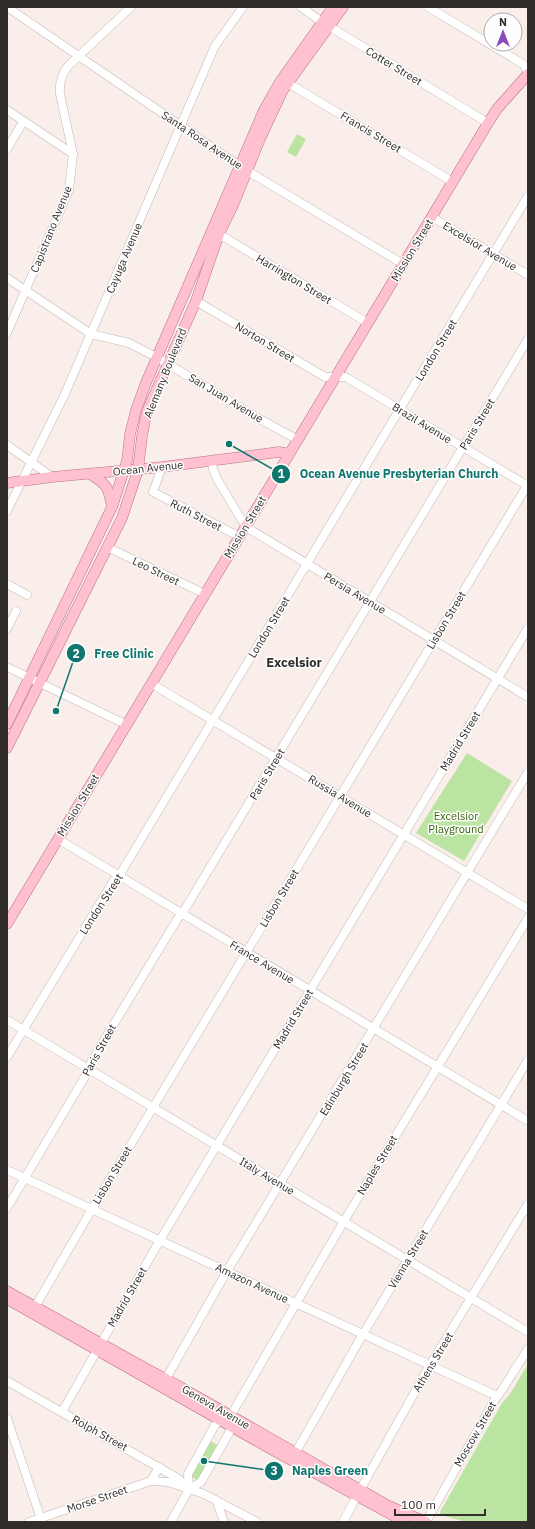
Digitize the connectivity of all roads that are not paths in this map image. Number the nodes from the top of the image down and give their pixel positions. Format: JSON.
{"nodes":[{"id":1,"x":8,"y":7,"type":"edge"},
{"id":2,"x":131,"y":7,"type":"edge"},
{"id":3,"x":243,"y":7,"type":"edge"},
{"id":4,"x":301,"y":7,"type":"edge"},
{"id":5,"x":333,"y":7,"type":"edge"},
{"id":6,"x":343,"y":7,"type":"edge"},
{"id":7,"x":428,"y":7,"type":"edge"},
{"id":8,"x":326,"y":24,"type":"junction"},
{"id":9,"x":79,"y":55,"type":"junction"},
{"id":10,"x":528,"y":73,"type":"edge"},
{"id":11,"x":288,"y":83,"type":"junction"},
{"id":12,"x":7,"y":110,"type":"edge"},
{"id":13,"x":23,"y":122,"type":"junction"},
{"id":14,"x":488,"y":123,"type":"junction"},
{"id":15,"x":181,"y":126,"type":"junction"},
{"id":16,"x":7,"y":150,"type":"edge"},
{"id":17,"x":73,"y":154,"type":"junction"},
{"id":18,"x":244,"y":168,"type":"junction"},
{"id":19,"x":453,"y":182,"type":"junction"},
{"id":20,"x":528,"y":196,"type":"edge"},
{"id":21,"x":432,"y":217,"type":"junction"},
{"id":22,"x":219,"y":234,"type":"junction"},
{"id":23,"x":493,"y":254,"type":"junction"},
{"id":24,"x":404,"y":264,"type":"junction"},
{"id":25,"x":528,"y":275,"type":"edge"},
{"id":26,"x":7,"y":278,"type":"edge"},
{"id":27,"x":25,"y":291,"type":"junction"},
{"id":28,"x":196,"y":301,"type":"junction"},
{"id":29,"x":368,"y":323,"type":"junction"},
{"id":30,"x":7,"y":333,"type":"edge"},
{"id":31,"x":91,"y":334,"type":"junction"},
{"id":32,"x":528,"y":339,"type":"edge"},
{"id":33,"x":158,"y":358,"type":"junction"},
{"id":34,"x":168,"y":364,"type":"junction"},
{"id":35,"x":336,"y":377,"type":"junction"},
{"id":36,"x":400,"y":409,"type":"junction"},
{"id":37,"x":298,"y":440,"type":"junction"},
{"id":38,"x":7,"y":445,"type":"edge"},
{"id":39,"x":463,"y":447,"type":"junction"},
{"id":40,"x":290,"y":454,"type":"junction"},
{"id":41,"x":212,"y":461,"type":"junction"},
{"id":42,"x":32,"y":462,"type":"junction"},
{"id":43,"x":162,"y":467,"type":"junction"},
{"id":44,"x":138,"y":470,"type":"junction"},
{"id":45,"x":124,"y":471,"type":"junction"},
{"id":46,"x":90,"y":474,"type":"junction"},
{"id":47,"x":52,"y":477,"type":"junction"},
{"id":48,"x":22,"y":481,"type":"junction"},
{"id":49,"x":7,"y":484,"type":"edge"},
{"id":50,"x":528,"y":485,"type":"edge"},
{"id":51,"x":112,"y":507,"type":"junction"},
{"id":52,"x":7,"y":511,"type":"edge"},
{"id":53,"x":246,"y":527,"type":"junction"},
{"id":54,"x":240,"y":537,"type":"junction"},
{"id":55,"x":107,"y":547,"type":"junction"},
{"id":56,"x":307,"y":564,"type":"junction"},
{"id":57,"x":7,"y":584,"type":"edge"},
{"id":58,"x":205,"y":594,"type":"junction"},
{"id":59,"x":27,"y":595,"type":"dead end"},
{"id":60,"x":370,"y":603,"type":"junction"},
{"id":61,"x":16,"y":611,"type":"dead end"},
{"id":62,"x":528,"y":628,"type":"edge"},
{"id":63,"x":7,"y":629,"type":"edge"},
{"id":64,"x":434,"y":641,"type":"junction"},
{"id":65,"x":7,"y":667,"type":"edge"},
{"id":66,"x":29,"y":678,"type":"junction"},
{"id":67,"x":497,"y":679,"type":"junction"},
{"id":68,"x":39,"y":683,"type":"junction"},
{"id":69,"x":152,"y":684,"type":"junction"},
{"id":70,"x":528,"y":697,"type":"edge"},
{"id":71,"x":213,"y":720,"type":"junction"},
{"id":72,"x":7,"y":724,"type":"edge"},
{"id":73,"x":127,"y":724,"type":"junction"},
{"id":74,"x":7,"y":748,"type":"edge"},
{"id":75,"x":277,"y":758,"type":"junction"},
{"id":76,"x":528,"y":772,"type":"edge"},
{"id":77,"x":340,"y":796,"type":"junction"},
{"id":78,"x":404,"y":834,"type":"junction"},
{"id":79,"x":58,"y":839,"type":"junction"},
{"id":80,"x":467,"y":872,"type":"junction"},
{"id":81,"x":119,"y":876,"type":"junction"},
{"id":82,"x":528,"y":909,"type":"edge"},
{"id":83,"x":182,"y":914,"type":"junction"},
{"id":84,"x":528,"y":918,"type":"edge"},
{"id":85,"x":7,"y":924,"type":"edge"},
{"id":86,"x":247,"y":952,"type":"junction"},
{"id":87,"x":310,"y":990,"type":"junction"},
{"id":88,"x":7,"y":1020,"type":"edge"},
{"id":89,"x":374,"y":1028,"type":"junction"},
{"id":90,"x":24,"y":1030,"type":"junction"},
{"id":91,"x":7,"y":1057,"type":"edge"},
{"id":92,"x":528,"y":1060,"type":"edge"},
{"id":93,"x":437,"y":1067,"type":"junction"},
{"id":94,"x":90,"y":1068,"type":"junction"},
{"id":95,"x":501,"y":1105,"type":"junction"},
{"id":96,"x":153,"y":1107,"type":"junction"},
{"id":97,"x":528,"y":1121,"type":"edge"},
{"id":98,"x":217,"y":1146,"type":"junction"},
{"id":99,"x":7,"y":1170,"type":"edge"},
{"id":100,"x":24,"y":1178,"type":"junction"},
{"id":101,"x":280,"y":1184,"type":"junction"},
{"id":102,"x":528,"y":1204,"type":"edge"},
{"id":103,"x":7,"y":1208,"type":"edge"},
{"id":104,"x":92,"y":1209,"type":"junction"},
{"id":105,"x":343,"y":1222,"type":"junction"},
{"id":106,"x":160,"y":1240,"type":"junction"},
{"id":107,"x":407,"y":1260,"type":"junction"},
{"id":108,"x":227,"y":1272,"type":"junction"},
{"id":109,"x":7,"y":1290,"type":"edge"},
{"id":110,"x":472,"y":1298,"type":"junction"},
{"id":111,"x":7,"y":1299,"type":"edge"},
{"id":112,"x":295,"y":1303,"type":"junction"},
{"id":113,"x":34,"y":1310,"type":"junction"},
{"id":114,"x":528,"y":1332,"type":"edge"},
{"id":115,"x":363,"y":1334,"type":"junction"},
{"id":116,"x":99,"y":1347,"type":"junction"},
{"id":117,"x":528,"y":1348,"type":"edge"},
{"id":118,"x":430,"y":1365,"type":"junction"},
{"id":119,"x":7,"y":1381,"type":"edge"},
{"id":120,"x":164,"y":1383,"type":"junction"},
{"id":121,"x":497,"y":1396,"type":"junction"},
{"id":122,"x":62,"y":1412,"type":"junction"},
{"id":123,"x":231,"y":1415,"type":"junction"},
{"id":124,"x":7,"y":1418,"type":"edge"},
{"id":125,"x":220,"y":1420,"type":"junction"},
{"id":126,"x":231,"y":1427,"type":"junction"},
{"id":127,"x":293,"y":1456,"type":"junction"},
{"id":128,"x":159,"y":1467,"type":"junction"},
{"id":129,"x":151,"y":1481,"type":"junction"},
{"id":130,"x":189,"y":1489,"type":"junction"},
{"id":131,"x":359,"y":1493,"type":"junction"},
{"id":132,"x":216,"y":1500,"type":"junction"},
{"id":133,"x":41,"y":1520,"type":"edge"},
{"id":134,"x":29,"y":1522,"type":"edge"},
{"id":135,"x":171,"y":1522,"type":"edge"},
{"id":136,"x":224,"y":1522,"type":"edge"},
{"id":137,"x":257,"y":1522,"type":"edge"},
{"id":138,"x":343,"y":1522,"type":"edge"},
{"id":139,"x":405,"y":1522,"type":"edge"},
{"id":140,"x":426,"y":1522,"type":"edge"}],
"edges":[{"from":1,"to":9,"type":"street","name":"Santa Rosa Avenue"},
{"from":2,"to":9,"type":"street","name":"Capistrano Avenue"},
{"from":3,"to":15,"type":"street","name":"Cayuga Avenue"},
{"from":4,"to":8,"type":"street","name":"Cotter Street"},
{"from":5,"to":8,"type":"main road","name":"Alemany Boulevard"},
{"from":6,"to":8,"type":"main road","name":"Alemany Boulevard"},
{"from":7,"to":10,"type":"street"},
{"from":8,"to":11,"type":"main road","name":"Alemany Boulevard"},
{"from":8,"to":14,"type":"street","name":"Cotter Street"},
{"from":8,"to":18,"type":"main road","name":"Alemany Boulevard"},
{"from":9,"to":15,"type":"street","name":"Santa Rosa Avenue"},
{"from":9,"to":17,"type":"street","name":"Capistrano Avenue"},
{"from":10,"to":14,"type":"main road","name":"Mission Street"},
{"from":11,"to":18,"type":"main road","name":"Alemany Boulevard"},
{"from":11,"to":19,"type":"street","name":"Francis Street"},
{"from":12,"to":13,"type":"street"},
{"from":13,"to":16,"type":"street"},
{"from":13,"to":17,"type":"street"},
{"from":14,"to":19,"type":"main road","name":"Mission Street"},
{"from":15,"to":18,"type":"street","name":"Santa Rosa Avenue"},
{"from":15,"to":31,"type":"street","name":"Cayuga Avenue"},
{"from":17,"to":27,"type":"street","name":"Capistrano Avenue"},
{"from":18,"to":22,"type":"main road","name":"Alemany Boulevard"},
{"from":18,"to":24,"type":"street","name":"Santa Rosa Avenue"},
{"from":18,"to":33,"type":"main road","name":"Alemany Boulevard"},
{"from":19,"to":21,"type":"main road","name":"Mission Street"},
{"from":20,"to":23,"type":"street","name":"London Street"},
{"from":21,"to":23,"type":"street","name":"Excelsior Avenue"},
{"from":21,"to":24,"type":"main road","name":"Mission Street"},
{"from":22,"to":28,"type":"main road","name":"Alemany Boulevard"},
{"from":22,"to":29,"type":"street","name":"Harrington Street"},
{"from":23,"to":25,"type":"street","name":"Excelsior Avenue"},
{"from":23,"to":36,"type":"street","name":"London Street"},
{"from":24,"to":29,"type":"main road","name":"Mission Street"},
{"from":26,"to":27,"type":"street","name":"San Juan Avenue"},
{"from":27,"to":30,"type":"street","name":"Capistrano Avenue"},
{"from":27,"to":31,"type":"street","name":"San Juan Avenue"},
{"from":28,"to":34,"type":"main road","name":"Alemany Boulevard"},
{"from":28,"to":35,"type":"street","name":"Norton Street"},
{"from":29,"to":35,"type":"main road","name":"Mission Street"},
{"from":31,"to":33,"type":"street","name":"San Juan Avenue"},
{"from":31,"to":42,"type":"street","name":"Cayuga Avenue"},
{"from":32,"to":39,"type":"street","name":"Paris Street"},
{"from":33,"to":34,"type":"street","name":"San Juan Avenue"},
{"from":33,"to":45,"type":"main road","name":"Alemany Boulevard"},
{"from":34,"to":37,"type":"street","name":"San Juan Avenue"},
{"from":34,"to":44,"type":"main road","name":"Alemany Boulevard"},
{"from":35,"to":36,"type":"street","name":"Brazil Avenue"},
{"from":35,"to":37,"type":"main road","name":"Mission Street"},
{"from":36,"to":39,"type":"street","name":"Brazil Avenue"},
{"from":36,"to":56,"type":"street","name":"London Street"},
{"from":37,"to":40,"type":"main road","name":"Mission Street"},
{"from":38,"to":42,"type":"street"},
{"from":39,"to":50,"type":"street","name":"Brazil Avenue"},
{"from":39,"to":60,"type":"street","name":"Paris Street"},
{"from":40,"to":41,"type":"main road","name":"Ocean Avenue"},
{"from":40,"to":53,"type":"main road","name":"Mission Street"},
{"from":41,"to":43,"type":"main road","name":"Ocean Avenue"},
{"from":41,"to":53,"type":"street","name":"Persia Avenue"},
{"from":42,"to":47,"type":"street"},
{"from":42,"to":48,"type":"street","name":"Cayuga Avenue"},
{"from":43,"to":44,"type":"main road","name":"Ocean Avenue"},
{"from":43,"to":54,"type":"street","name":"Ruth Street"},
{"from":44,"to":45,"type":"main road","name":"Ocean Avenue"},
{"from":44,"to":55,"type":"main road","name":"Alemany Boulevard"},
{"from":45,"to":46,"type":"main road","name":"Ocean Avenue"},
{"from":45,"to":51,"type":"main road","name":"Alemany Boulevard"},
{"from":46,"to":47,"type":"main road","name":"Ocean Avenue"},
{"from":46,"to":51,"type":"main road"},
{"from":47,"to":48,"type":"main road","name":"Ocean Avenue"},
{"from":48,"to":49,"type":"main road","name":"Ocean Avenue"},
{"from":48,"to":52,"type":"street","name":"Cayuga Avenue"},
{"from":50,"to":64,"type":"street","name":"Lisbon Street"},
{"from":51,"to":66,"type":"main road","name":"Alemany Boulevard"},
{"from":53,"to":54,"type":"main road","name":"Mission Street"},
{"from":53,"to":56,"type":"street","name":"Persia Avenue"},
{"from":54,"to":58,"type":"main road","name":"Mission Street"},
{"from":55,"to":58,"type":"street","name":"Leo Street"},
{"from":55,"to":68,"type":"main road","name":"Alemany Boulevard"},
{"from":56,"to":60,"type":"street","name":"Persia Avenue"},
{"from":56,"to":71,"type":"street","name":"London Street"},
{"from":57,"to":59,"type":"street"},
{"from":58,"to":69,"type":"main road","name":"Mission Street"},
{"from":60,"to":64,"type":"street","name":"Persia Avenue"},
{"from":60,"to":75,"type":"street","name":"Paris Street"},
{"from":61,"to":63,"type":"street"},
{"from":62,"to":67,"type":"street","name":"Madrid Street"},
{"from":64,"to":67,"type":"street","name":"Persia Avenue"},
{"from":64,"to":77,"type":"street","name":"Lisbon Street"},
{"from":65,"to":66,"type":"street"},
{"from":66,"to":68,"type":"street"},
{"from":66,"to":72,"type":"main road","name":"Alemany Boulevard"},
{"from":67,"to":70,"type":"street","name":"Persia Avenue"},
{"from":67,"to":78,"type":"street","name":"Madrid Street"},
{"from":68,"to":73,"type":"street"},
{"from":68,"to":74,"type":"main road","name":"Alemany Boulevard"},
{"from":69,"to":71,"type":"street","name":"Russia Avenue"},
{"from":69,"to":73,"type":"main road","name":"Mission Street"},
{"from":71,"to":75,"type":"street","name":"Russia Avenue"},
{"from":71,"to":81,"type":"street","name":"London Street"},
{"from":73,"to":79,"type":"main road","name":"Mission Street"},
{"from":75,"to":77,"type":"street","name":"Russia Avenue"},
{"from":75,"to":83,"type":"street","name":"Paris Street"},
{"from":76,"to":80,"type":"street","name":"Edinburgh Street"},
{"from":77,"to":78,"type":"street","name":"Russia Avenue"},
{"from":77,"to":86,"type":"street","name":"Lisbon Street"},
{"from":78,"to":80,"type":"street","name":"Russia Avenue"},
{"from":78,"to":87,"type":"street","name":"Madrid Street"},
{"from":79,"to":81,"type":"street","name":"France Avenue"},
{"from":79,"to":85,"type":"main road","name":"Mission Street"},
{"from":80,"to":82,"type":"street","name":"Russia Avenue"},
{"from":80,"to":89,"type":"street","name":"Edinburgh Street"},
{"from":81,"to":83,"type":"street","name":"France Avenue"},
{"from":81,"to":90,"type":"street","name":"London Street"},
{"from":83,"to":86,"type":"street","name":"France Avenue"},
{"from":83,"to":94,"type":"street","name":"Paris Street"},
{"from":84,"to":93,"type":"street","name":"Naples Street"},
{"from":86,"to":87,"type":"street","name":"France Avenue"},
{"from":86,"to":96,"type":"street","name":"Lisbon Street"},
{"from":87,"to":89,"type":"street","name":"France Avenue"},
{"from":87,"to":98,"type":"street","name":"Madrid Street"},
{"from":88,"to":90,"type":"street","name":"Italy Avenue"},
{"from":89,"to":93,"type":"street","name":"France Avenue"},
{"from":89,"to":101,"type":"street","name":"Edinburgh Street"},
{"from":90,"to":91,"type":"street","name":"London Street"},
{"from":90,"to":94,"type":"street","name":"Italy Avenue"},
{"from":92,"to":95,"type":"street","name":"Vienna Street"},
{"from":93,"to":95,"type":"street","name":"France Avenue"},
{"from":93,"to":105,"type":"street","name":"Naples Street"},
{"from":94,"to":96,"type":"street","name":"Italy Avenue"},
{"from":94,"to":100,"type":"street","name":"Paris Street"},
{"from":95,"to":97,"type":"street","name":"France Avenue"},
{"from":95,"to":107,"type":"street","name":"Vienna Street"},
{"from":96,"to":98,"type":"street","name":"Italy Avenue"},
{"from":96,"to":104,"type":"street","name":"Lisbon Street"},
{"from":98,"to":101,"type":"street","name":"Italy Avenue"},
{"from":98,"to":106,"type":"street","name":"Madrid Street"},
{"from":99,"to":100,"type":"street","name":"Amazon Avenue"},
{"from":100,"to":103,"type":"street","name":"Paris Street"},
{"from":100,"to":104,"type":"street","name":"Amazon Avenue"},
{"from":101,"to":105,"type":"street","name":"Italy Avenue"},
{"from":101,"to":108,"type":"street","name":"Edinburgh Street"},
{"from":102,"to":110,"type":"street","name":"Athens Street"},
{"from":104,"to":106,"type":"street","name":"Amazon Avenue"},
{"from":104,"to":113,"type":"street","name":"Lisbon Street"},
{"from":105,"to":107,"type":"street","name":"Italy Avenue"},
{"from":105,"to":112,"type":"street","name":"Naples Street"},
{"from":106,"to":108,"type":"street","name":"Amazon Avenue"},
{"from":106,"to":116,"type":"street","name":"Madrid Street"},
{"from":107,"to":110,"type":"street","name":"Italy Avenue"},
{"from":107,"to":115,"type":"street","name":"Vienna Street"},
{"from":108,"to":112,"type":"street","name":"Amazon Avenue"},
{"from":108,"to":120,"type":"street","name":"Edinburgh Street"},
{"from":109,"to":113,"type":"main road","name":"Geneva Avenue"},
{"from":110,"to":114,"type":"street","name":"Italy Avenue"},
{"from":110,"to":118,"type":"street","name":"Athens Street"},
{"from":111,"to":113,"type":"main road","name":"Geneva Avenue"},
{"from":112,"to":115,"type":"street","name":"Amazon Avenue"},
{"from":112,"to":123,"type":"street","name":"Naples Street"},
{"from":113,"to":116,"type":"main road","name":"Geneva Avenue"},
{"from":115,"to":118,"type":"street","name":"Amazon Avenue"},
{"from":115,"to":127,"type":"street","name":"Vienna Street"},
{"from":116,"to":120,"type":"main road","name":"Geneva Avenue"},
{"from":116,"to":122,"type":"street","name":"Madrid Street"},
{"from":117,"to":121,"type":"street","name":"Moscow Street"},
{"from":118,"to":121,"type":"street","name":"Amazon Avenue"},
{"from":118,"to":131,"type":"street","name":"Athens Street"},
{"from":119,"to":122,"type":"street","name":"Rolph Street"},
{"from":120,"to":123,"type":"main road","name":"Geneva Avenue"},
{"from":120,"to":125,"type":"main road","name":"Geneva Avenue"},
{"from":121,"to":140,"type":"street","name":"Moscow Street"},
{"from":122,"to":128,"type":"street","name":"Rolph Street"},
{"from":123,"to":125,"type":"street"},
{"from":123,"to":126,"type":"street","name":"Naples Street"},
{"from":123,"to":127,"type":"main road","name":"Geneva Avenue"},
{"from":124,"to":133,"type":"street"},
{"from":125,"to":126,"type":"main road","name":"Geneva Avenue"},
{"from":125,"to":130,"type":"street","name":"Naples Street"},
{"from":126,"to":127,"type":"main road","name":"Geneva Avenue"},
{"from":126,"to":130,"type":"street","name":"Naples Street"},
{"from":127,"to":131,"type":"main road","name":"Geneva Avenue"},
{"from":128,"to":129,"type":"street"},
{"from":128,"to":130,"type":"street","name":"Rolph Street"},
{"from":129,"to":130,"type":"street","name":"Rolph Street"},
{"from":129,"to":133,"type":"street","name":"Morse Street"},
{"from":130,"to":132,"type":"street","name":"Rolph Street"},
{"from":130,"to":135,"type":"street","name":"Naples Street"},
{"from":131,"to":138,"type":"street","name":"Athens Street"},
{"from":131,"to":139,"type":"main road","name":"Geneva Avenue"},
{"from":131,"to":140,"type":"main road","name":"Geneva Avenue"},
{"from":132,"to":136,"type":"street"},
{"from":132,"to":137,"type":"street","name":"Rolph Street"},
{"from":133,"to":134,"type":"street","name":"Morse Street"}]}
